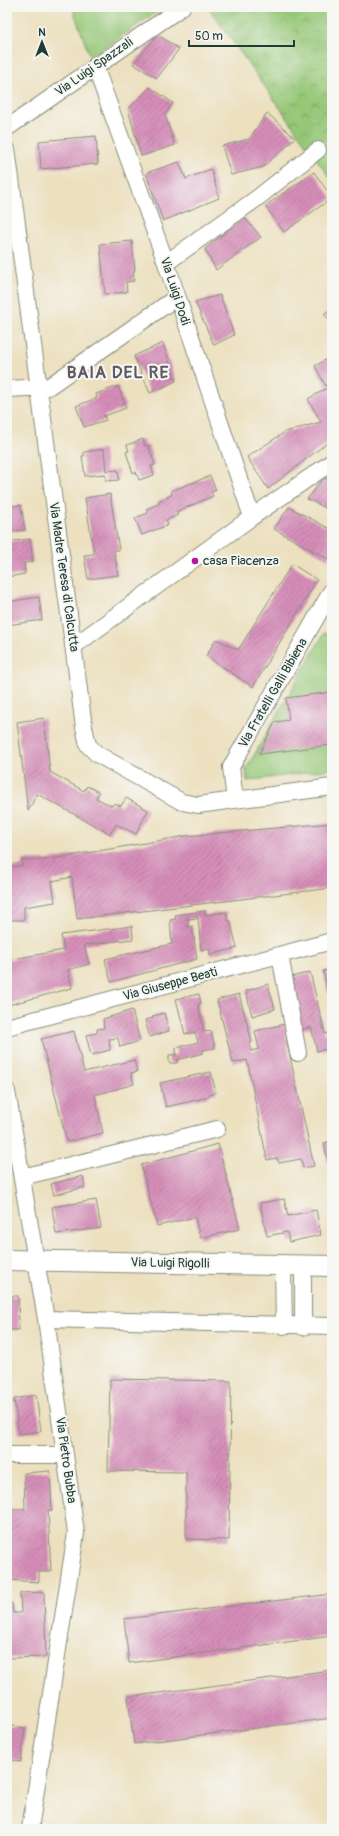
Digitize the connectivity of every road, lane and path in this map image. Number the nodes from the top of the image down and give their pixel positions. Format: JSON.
{"nodes":[{"id":1,"x":182,"y":7,"type":"edge"},
{"id":2,"x":95,"y":66,"type":"junction"},
{"id":3,"x":7,"y":128,"type":"edge"},
{"id":4,"x":7,"y":149,"type":"edge"},
{"id":5,"x":318,"y":150,"type":"dead end"},
{"id":6,"x":166,"y":263,"type":"junction"},
{"id":7,"x":177,"y":297,"type":"junction"},
{"id":8,"x":7,"y":389,"type":"edge"},
{"id":9,"x":39,"y":389,"type":"junction"},
{"id":10,"x":332,"y":462,"type":"edge"},
{"id":11,"x":252,"y":517,"type":"junction"},
{"id":12,"x":332,"y":590,"type":"edge"},
{"id":13,"x":74,"y":646,"type":"junction"},
{"id":14,"x":332,"y":787,"type":"edge"},
{"id":15,"x":235,"y":800,"type":"junction"},
{"id":16,"x":332,"y":941,"type":"edge"},
{"id":17,"x":280,"y":955,"type":"junction"},
{"id":18,"x":7,"y":1027,"type":"edge"},
{"id":19,"x":298,"y":1053,"type":"dead end"},
{"id":20,"x":7,"y":1091,"type":"edge"},
{"id":21,"x":217,"y":1129,"type":"dead end"},
{"id":22,"x":22,"y":1176,"type":"junction"},
{"id":23,"x":7,"y":1260,"type":"edge"},
{"id":24,"x":36,"y":1260,"type":"junction"},
{"id":25,"x":293,"y":1266,"type":"junction"},
{"id":26,"x":332,"y":1266,"type":"edge"},
{"id":27,"x":46,"y":1319,"type":"junction"},
{"id":28,"x":284,"y":1326,"type":"junction"},
{"id":29,"x":332,"y":1326,"type":"edge"},
{"id":30,"x":303,"y":1327,"type":"junction"},
{"id":31,"x":7,"y":1455,"type":"edge"},
{"id":32,"x":65,"y":1455,"type":"junction"},
{"id":33,"x":30,"y":1829,"type":"edge"}],
"edges":[{"from":1,"to":2,"type":"street","name":"Via Luigi Spazzali"},
{"from":2,"to":3,"type":"street","name":"Via Luigi Spazzali"},
{"from":2,"to":6,"type":"street","name":"Via Luigi Dodi"},
{"from":4,"to":9,"type":"street","name":"Via Madre Teresa di Calcutta"},
{"from":5,"to":6,"type":"street"},
{"from":6,"to":7,"type":"street","name":"Via Luigi Dodi"},
{"from":7,"to":9,"type":"street"},
{"from":7,"to":11,"type":"street","name":"Via Luigi Dodi"},
{"from":8,"to":9,"type":"street"},
{"from":9,"to":13,"type":"street","name":"Via Madre Teresa di Calcutta"},
{"from":10,"to":11,"type":"street"},
{"from":11,"to":13,"type":"street"},
{"from":12,"to":15,"type":"street","name":"Via Fratelli Galli Bibiena"},
{"from":13,"to":15,"type":"street","name":"Via Madre Teresa di Calcutta"},
{"from":14,"to":15,"type":"street","name":"Via Madre Teresa di Calcutta"},
{"from":16,"to":17,"type":"street","name":"Via Giuseppe Beati"},
{"from":17,"to":18,"type":"street","name":"Via Giuseppe Beati"},
{"from":17,"to":19,"type":"street"},
{"from":20,"to":22,"type":"street","name":"Via Pietro Bubba"},
{"from":21,"to":22,"type":"street"},
{"from":22,"to":24,"type":"street","name":"Via Pietro Bubba"},
{"from":23,"to":24,"type":"main road","name":"Via Luigi Rigolli"},
{"from":24,"to":25,"type":"main road","name":"Via Luigi Rigolli"},
{"from":24,"to":27,"type":"street","name":"Via Pietro Bubba"},
{"from":25,"to":26,"type":"main road","name":"Via Luigi Rigolli"},
{"from":25,"to":28,"type":"street"},
{"from":25,"to":30,"type":"street"},
{"from":27,"to":28,"type":"street"},
{"from":27,"to":32,"type":"street","name":"Via Pietro Bubba"},
{"from":28,"to":30,"type":"street"},
{"from":29,"to":30,"type":"street"},
{"from":31,"to":32,"type":"street"},
{"from":32,"to":33,"type":"street","name":"Via Pietro Bubba"}]}
